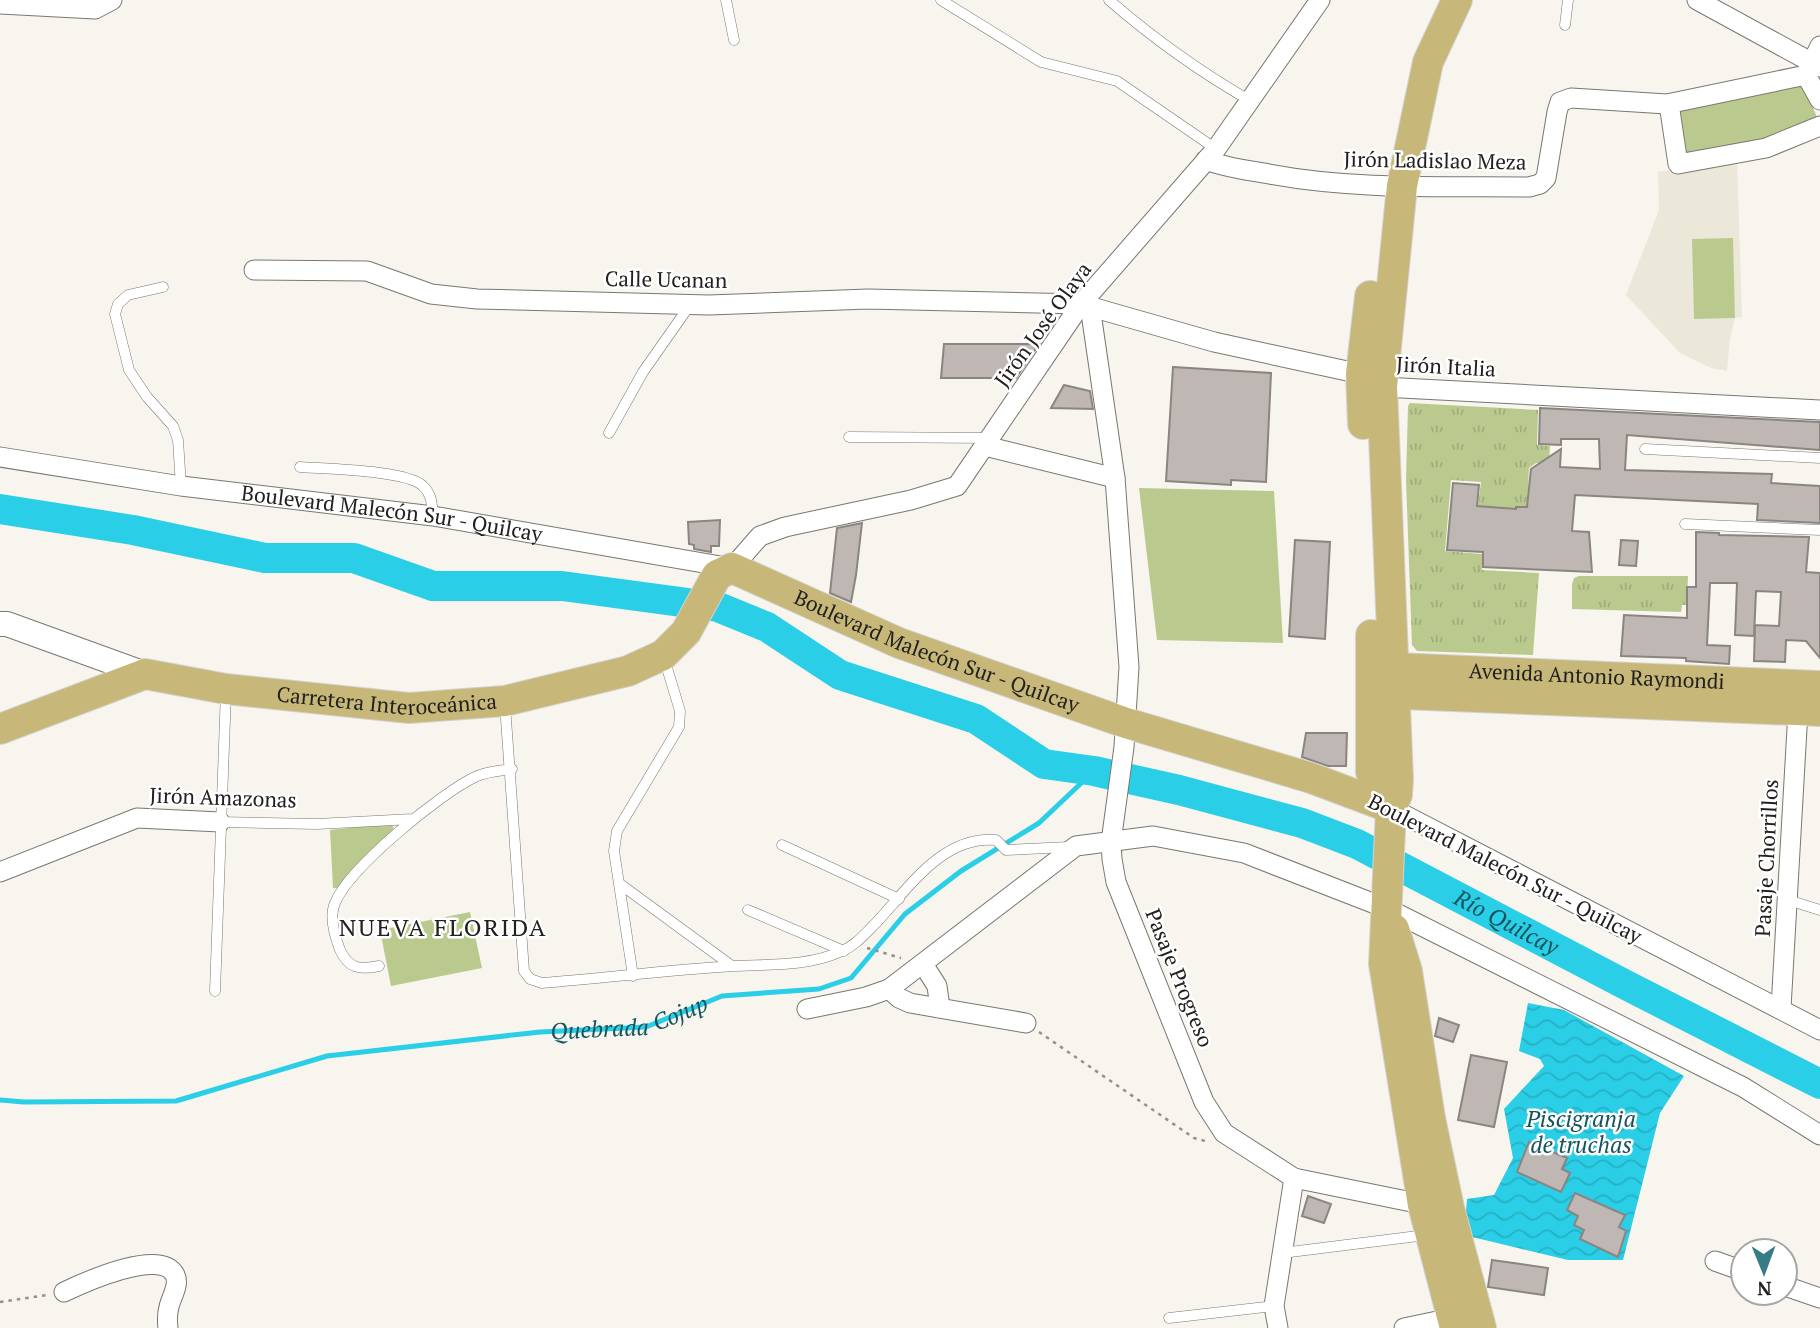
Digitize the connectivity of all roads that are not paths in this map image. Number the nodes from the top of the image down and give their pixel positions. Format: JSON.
{"nodes":[{"id":1,"x":112,"y":0,"type":"edge"},
{"id":2,"x":726,"y":0,"type":"edge"},
{"id":3,"x":941,"y":0,"type":"edge"},
{"id":4,"x":1109,"y":0,"type":"edge"},
{"id":5,"x":1320,"y":0,"type":"edge"},
{"id":6,"x":1568,"y":0,"type":"edge"},
{"id":7,"x":1697,"y":0,"type":"edge"},
{"id":8,"x":1,"y":2,"type":"edge"},
{"id":9,"x":1444,"y":6,"type":"edge"},
{"id":10,"x":1565,"y":26,"type":"dead end"},
{"id":11,"x":734,"y":40,"type":"dead end"},
{"id":12,"x":1815,"y":63,"type":"edge"},
{"id":13,"x":1249,"y":100,"type":"junction"},
{"id":14,"x":1820,"y":100,"type":"edge"},
{"id":15,"x":1669,"y":104,"type":"junction"},
{"id":16,"x":1820,"y":126,"type":"edge"},
{"id":17,"x":1211,"y":154,"type":"junction"},
{"id":18,"x":1393,"y":186,"type":"junction"},
{"id":19,"x":254,"y":270,"type":"dead end"},
{"id":20,"x":163,"y":287,"type":"dead end"},
{"id":21,"x":691,"y":304,"type":"junction"},
{"id":22,"x":1085,"y":305,"type":"junction"},
{"id":23,"x":1372,"y":381,"type":"junction"},
{"id":24,"x":1820,"y":410,"type":"edge"},
{"id":25,"x":609,"y":433,"type":"dead end"},
{"id":26,"x":849,"y":438,"type":"dead end"},
{"id":27,"x":988,"y":442,"type":"junction"},
{"id":28,"x":1645,"y":449,"type":"dead end"},
{"id":29,"x":0,"y":457,"type":"edge"},
{"id":30,"x":1820,"y":458,"type":"edge"},
{"id":31,"x":300,"y":467,"type":"dead end"},
{"id":32,"x":1115,"y":478,"type":"junction"},
{"id":33,"x":181,"y":486,"type":"junction"},
{"id":34,"x":433,"y":516,"type":"junction"},
{"id":35,"x":1685,"y":524,"type":"dead end"},
{"id":36,"x":1820,"y":530,"type":"edge"},
{"id":37,"x":724,"y":571,"type":"junction"},
{"id":38,"x":0,"y":624,"type":"edge"},
{"id":39,"x":663,"y":655,"type":"junction"},
{"id":40,"x":145,"y":674,"type":"junction"},
{"id":41,"x":1383,"y":681,"type":"junction"},
{"id":42,"x":1820,"y":686,"type":"edge"},
{"id":43,"x":226,"y":689,"type":"junction"},
{"id":44,"x":505,"y":701,"type":"junction"},
{"id":45,"x":1809,"y":711,"type":"edge"},
{"id":46,"x":0,"y":729,"type":"edge"},
{"id":47,"x":1125,"y":735,"type":"junction"},
{"id":48,"x":512,"y":769,"type":"junction"},
{"id":49,"x":1391,"y":818,"type":"junction"},
{"id":50,"x":413,"y":819,"type":"junction"},
{"id":51,"x":220,"y":822,"type":"junction"},
{"id":52,"x":1113,"y":831,"type":"junction"},
{"id":53,"x":782,"y":845,"type":"dead end"},
{"id":54,"x":1076,"y":846,"type":"junction"},
{"id":55,"x":0,"y":872,"type":"edge"},
{"id":56,"x":620,"y":884,"type":"junction"},
{"id":57,"x":899,"y":898,"type":"junction"},
{"id":58,"x":1389,"y":899,"type":"junction"},
{"id":59,"x":1788,"y":900,"type":"junction"},
{"id":60,"x":748,"y":910,"type":"dead end"},
{"id":61,"x":1820,"y":910,"type":"edge"},
{"id":62,"x":844,"y":951,"type":"junction"},
{"id":63,"x":923,"y":964,"type":"junction"},
{"id":64,"x":379,"y":966,"type":"dead end"},
{"id":65,"x":732,"y":966,"type":"junction"},
{"id":66,"x":633,"y":976,"type":"junction"},
{"id":67,"x":888,"y":989,"type":"junction"},
{"id":68,"x":215,"y":991,"type":"dead end"},
{"id":69,"x":940,"y":1008,"type":"junction"},
{"id":70,"x":1781,"y":1008,"type":"junction"},
{"id":71,"x":807,"y":1009,"type":"dead end"},
{"id":72,"x":1026,"y":1023,"type":"road end"},
{"id":73,"x":1820,"y":1030,"type":"edge"},
{"id":74,"x":1820,"y":1135,"type":"edge"},
{"id":75,"x":1294,"y":1178,"type":"junction"},
{"id":76,"x":1436,"y":1207,"type":"junction"},
{"id":77,"x":1431,"y":1235,"type":"junction"},
{"id":78,"x":1281,"y":1254,"type":"junction"},
{"id":79,"x":1715,"y":1261,"type":"dead end"},
{"id":80,"x":1729,"y":1266,"type":"edge"},
{"id":81,"x":1799,"y":1291,"type":"edge"},
{"id":82,"x":64,"y":1292,"type":"road end"},
{"id":83,"x":1820,"y":1298,"type":"edge"},
{"id":84,"x":1274,"y":1306,"type":"junction"},
{"id":85,"x":1169,"y":1318,"type":"dead end"},
{"id":86,"x":1467,"y":1322,"type":"edge"},
{"id":87,"x":168,"y":1328,"type":"edge"},
{"id":88,"x":1278,"y":1328,"type":"edge"},
{"id":89,"x":1404,"y":1328,"type":"edge"}],
"edges":[{"from":1,"to":8,"type":"street"},
{"from":2,"to":11,"type":"lane"},
{"from":3,"to":17,"type":"lane"},
{"from":4,"to":13,"type":"lane"},
{"from":5,"to":13,"type":"street","name":"Jirón José Olaya"},
{"from":6,"to":10,"type":"lane"},
{"from":7,"to":12,"type":"street"},
{"from":9,"to":18,"type":"main road"},
{"from":12,"to":14,"type":"street"},
{"from":12,"to":15,"type":"street","name":"Jirón Ladislao Meza"},
{"from":13,"to":17,"type":"street","name":"Jirón José Olaya"},
{"from":15,"to":16,"type":"street"},
{"from":15,"to":18,"type":"street","name":"Jirón Ladislao Meza"},
{"from":17,"to":18,"type":"street","name":"Jirón Ladislao Meza"},
{"from":17,"to":22,"type":"street","name":"Jirón José Olaya"},
{"from":18,"to":23,"type":"main road"},
{"from":19,"to":21,"type":"street","name":"Calle Ucanan"},
{"from":20,"to":33,"type":"lane"},
{"from":21,"to":22,"type":"street","name":"Calle Ucanan"},
{"from":21,"to":25,"type":"lane"},
{"from":22,"to":23,"type":"street","name":"Jirón Italia"},
{"from":22,"to":27,"type":"street","name":"Jirón José Olaya"},
{"from":22,"to":32,"type":"street","name":"Jirón José Olaya"},
{"from":23,"to":24,"type":"street","name":"Jirón Italia"},
{"from":23,"to":41,"type":"main road"},
{"from":26,"to":27,"type":"lane"},
{"from":27,"to":32,"type":"street"},
{"from":27,"to":37,"type":"street","name":"Jirón José Olaya"},
{"from":28,"to":30,"type":"lane"},
{"from":29,"to":33,"type":"street","name":"Boulevard Malecón Sur - Quilcay"},
{"from":31,"to":34,"type":"lane"},
{"from":32,"to":47,"type":"street","name":"Jirón José Olaya"},
{"from":33,"to":34,"type":"street","name":"Boulevard Malecón Sur - Quilcay"},
{"from":34,"to":37,"type":"street","name":"Boulevard Malecón Sur - Quilcay"},
{"from":35,"to":36,"type":"lane"},
{"from":37,"to":39,"type":"main road","name":"Carretera Interoceánica"},
{"from":37,"to":47,"type":"main road","name":"Boulevard Malecón Sur - Quilcay"},
{"from":38,"to":40,"type":"street","name":"Carretera Interoceánica"},
{"from":39,"to":44,"type":"main road","name":"Carretera Interoceánica"},
{"from":39,"to":56,"type":"lane"},
{"from":40,"to":43,"type":"main road","name":"Carretera Interoceánica"},
{"from":40,"to":46,"type":"main road"},
{"from":41,"to":42,"type":"main road","name":"Avenida Antonio Raymondi"},
{"from":41,"to":45,"type":"main road","name":"Avenida Antonio Raymondi"},
{"from":41,"to":49,"type":"main road"},
{"from":43,"to":44,"type":"main road","name":"Carretera Interoceánica"},
{"from":43,"to":51,"type":"lane"},
{"from":44,"to":48,"type":"lane"},
{"from":45,"to":59,"type":"street","name":"Pasaje Chorrillos"},
{"from":47,"to":49,"type":"main road","name":"Boulevard Malecón Sur - Quilcay"},
{"from":47,"to":52,"type":"street","name":"Pasaje Progreso"},
{"from":48,"to":50,"type":"lane"},
{"from":48,"to":66,"type":"lane"},
{"from":49,"to":58,"type":"main road"},
{"from":49,"to":70,"type":"street","name":"Boulevard Malecón Sur - Quilcay"},
{"from":50,"to":51,"type":"lane","name":"Jirón Amazonas"},
{"from":50,"to":64,"type":"lane"},
{"from":51,"to":55,"type":"street","name":"Jirón Amazonas"},
{"from":51,"to":68,"type":"lane"},
{"from":52,"to":54,"type":"street"},
{"from":52,"to":58,"type":"street"},
{"from":52,"to":75,"type":"street","name":"Pasaje Progreso"},
{"from":53,"to":57,"type":"lane"},
{"from":54,"to":57,"type":"lane"},
{"from":54,"to":63,"type":"street"},
{"from":56,"to":65,"type":"lane"},
{"from":56,"to":66,"type":"lane"},
{"from":57,"to":62,"type":"lane"},
{"from":58,"to":74,"type":"street"},
{"from":58,"to":76,"type":"main road"},
{"from":59,"to":61,"type":"lane"},
{"from":59,"to":70,"type":"street","name":"Pasaje Chorrillos"},
{"from":60,"to":62,"type":"lane"},
{"from":62,"to":65,"type":"lane"},
{"from":63,"to":67,"type":"street"},
{"from":63,"to":69,"type":"street"},
{"from":65,"to":66,"type":"lane"},
{"from":67,"to":69,"type":"street"},
{"from":67,"to":71,"type":"street"},
{"from":69,"to":72,"type":"street"},
{"from":70,"to":73,"type":"street","name":"Boulevard Malecón Sur - Quilcay"},
{"from":75,"to":76,"type":"street"},
{"from":75,"to":78,"type":"street"},
{"from":76,"to":77,"type":"main road"},
{"from":76,"to":86,"type":"main road"},
{"from":77,"to":78,"type":"lane"},
{"from":77,"to":86,"type":"main road"},
{"from":78,"to":84,"type":"street"},
{"from":79,"to":80,"type":"street"},
{"from":81,"to":83,"type":"street"},
{"from":82,"to":87,"type":"street"},
{"from":84,"to":85,"type":"lane"},
{"from":84,"to":88,"type":"street"},
{"from":86,"to":89,"type":"street"}]}
